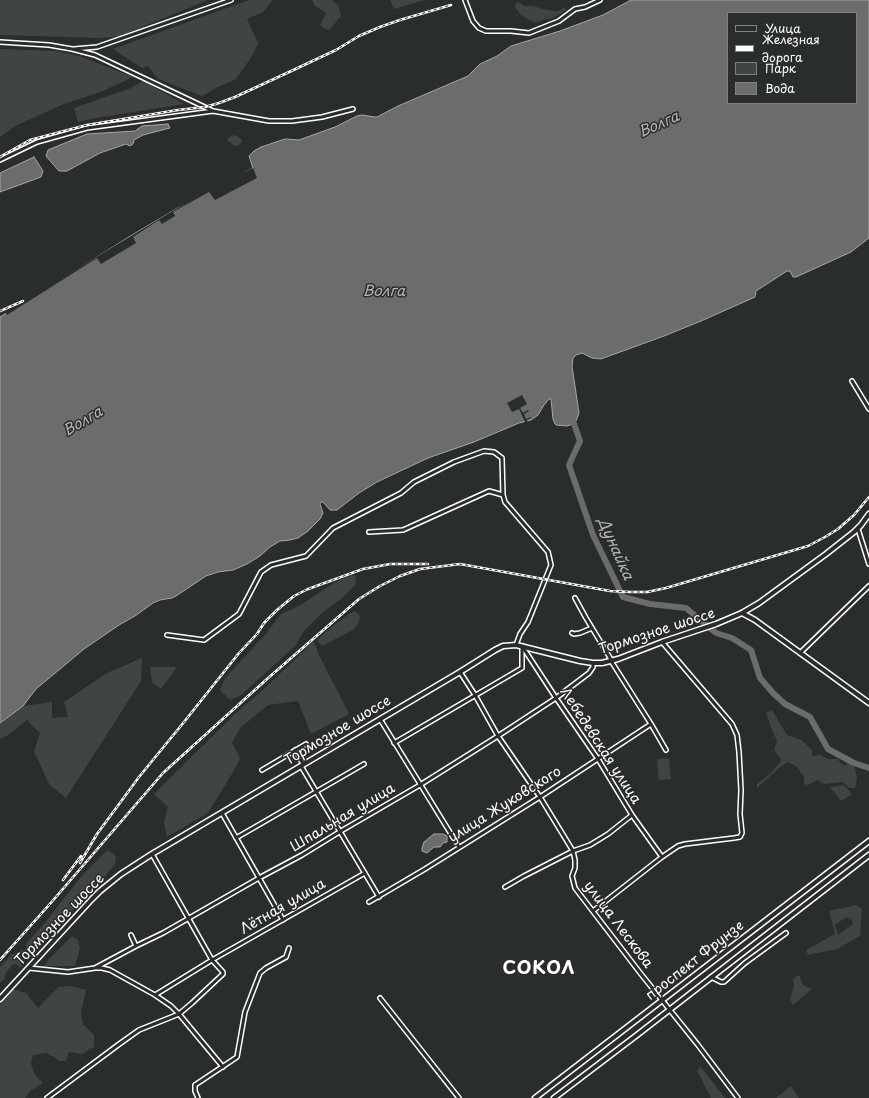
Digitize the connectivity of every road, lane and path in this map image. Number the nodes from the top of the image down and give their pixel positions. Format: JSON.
{"nodes":[{"id":1,"x":231,"y":0,"type":"edge"},
{"id":2,"x":465,"y":0,"type":"edge"},
{"id":3,"x":600,"y":0,"type":"edge"},
{"id":4,"x":0,"y":42,"type":"edge"},
{"id":5,"x":72,"y":49,"type":"junction"},
{"id":6,"x":353,"y":109,"type":"dead end"},
{"id":7,"x":213,"y":110,"type":"junction"},
{"id":8,"x":0,"y":160,"type":"edge"},
{"id":9,"x":852,"y":381,"type":"dead end"},
{"id":10,"x":869,"y":409,"type":"edge"},
{"id":11,"x":503,"y":495,"type":"junction"},
{"id":12,"x":869,"y":514,"type":"edge"},
{"id":13,"x":858,"y":529,"type":"junction"},
{"id":14,"x":369,"y":532,"type":"dead end"},
{"id":15,"x":869,"y":564,"type":"edge"},
{"id":16,"x":869,"y":586,"type":"edge"},
{"id":17,"x":575,"y":598,"type":"dead end"},
{"id":18,"x":742,"y":614,"type":"junction"},
{"id":19,"x":592,"y":628,"type":"junction"},
{"id":20,"x":572,"y":634,"type":"dead end"},
{"id":21,"x":167,"y":635,"type":"dead end"},
{"id":22,"x":662,"y":642,"type":"junction"},
{"id":23,"x":516,"y":645,"type":"junction"},
{"id":24,"x":522,"y":646,"type":"junction"},
{"id":25,"x":800,"y":653,"type":"junction"},
{"id":26,"x":612,"y":661,"type":"junction"},
{"id":27,"x":593,"y":663,"type":"junction"},
{"id":28,"x":460,"y":672,"type":"junction"},
{"id":29,"x":475,"y":695,"type":"junction"},
{"id":30,"x":556,"y":698,"type":"junction"},
{"id":31,"x":869,"y":703,"type":"edge"},
{"id":32,"x":380,"y":719,"type":"junction"},
{"id":33,"x":651,"y":724,"type":"junction"},
{"id":34,"x":498,"y":736,"type":"junction"},
{"id":35,"x":394,"y":743,"type":"junction"},
{"id":36,"x":306,"y":744,"type":"dead end"},
{"id":37,"x":295,"y":750,"type":"junction"},
{"id":38,"x":666,"y":750,"type":"dead end"},
{"id":39,"x":598,"y":759,"type":"junction"},
{"id":40,"x":364,"y":764,"type":"dead end"},
{"id":41,"x":302,"y":765,"type":"junction"},
{"id":42,"x":262,"y":770,"type":"dead end"},
{"id":43,"x":420,"y":785,"type":"junction"},
{"id":44,"x":316,"y":791,"type":"junction"},
{"id":45,"x":540,"y":797,"type":"junction"},
{"id":46,"x":222,"y":813,"type":"junction"},
{"id":47,"x":632,"y":815,"type":"junction"},
{"id":48,"x":340,"y":831,"type":"junction"},
{"id":49,"x":236,"y":838,"type":"junction"},
{"id":50,"x":869,"y":841,"type":"edge"},
{"id":51,"x":459,"y":847,"type":"junction"},
{"id":52,"x":573,"y":851,"type":"junction"},
{"id":53,"x":152,"y":854,"type":"junction"},
{"id":54,"x":869,"y":855,"type":"edge"},
{"id":55,"x":662,"y":857,"type":"junction"},
{"id":56,"x":365,"y":873,"type":"junction"},
{"id":57,"x":259,"y":878,"type":"junction"},
{"id":58,"x":505,"y":887,"type":"dead end"},
{"id":59,"x":379,"y":896,"type":"junction"},
{"id":60,"x":369,"y":902,"type":"dead end"},
{"id":61,"x":593,"y":911,"type":"junction"},
{"id":62,"x":189,"y":918,"type":"junction"},
{"id":63,"x":283,"y":920,"type":"junction"},
{"id":64,"x":786,"y":933,"type":"dead end"},
{"id":65,"x":131,"y":935,"type":"dead end"},
{"id":66,"x":136,"y":946,"type":"junction"},
{"id":67,"x":289,"y":948,"type":"dead end"},
{"id":68,"x":212,"y":960,"type":"junction"},
{"id":69,"x":28,"y":968,"type":"junction"},
{"id":70,"x":94,"y":968,"type":"junction"},
{"id":71,"x":711,"y":977,"type":"junction"},
{"id":72,"x":155,"y":995,"type":"junction"},
{"id":73,"x":380,"y":998,"type":"dead end"},
{"id":74,"x":0,"y":1000,"type":"edge"},
{"id":75,"x":662,"y":1000,"type":"junction"},
{"id":76,"x":670,"y":1009,"type":"junction"},
{"id":77,"x":179,"y":1014,"type":"junction"},
{"id":78,"x":223,"y":1067,"type":"junction"},
{"id":79,"x":47,"y":1098,"type":"edge"},
{"id":80,"x":198,"y":1098,"type":"edge"},
{"id":81,"x":459,"y":1098,"type":"edge"},
{"id":82,"x":535,"y":1098,"type":"edge"},
{"id":83,"x":554,"y":1098,"type":"edge"},
{"id":84,"x":738,"y":1098,"type":"edge"}],
"edges":[{"from":1,"to":5,"type":"street"},
{"from":2,"to":3,"type":"street"},
{"from":4,"to":5,"type":"street"},
{"from":5,"to":7,"type":"street"},
{"from":6,"to":7,"type":"street"},
{"from":7,"to":8,"type":"street"},
{"from":9,"to":10,"type":"street"},
{"from":11,"to":14,"type":"street"},
{"from":11,"to":21,"type":"street"},
{"from":11,"to":23,"type":"street"},
{"from":12,"to":13,"type":"street","name":"Тормозное шоссе"},
{"from":13,"to":15,"type":"street"},
{"from":13,"to":18,"type":"street","name":"Тормозное шоссе"},
{"from":16,"to":25,"type":"street"},
{"from":17,"to":19,"type":"street"},
{"from":18,"to":22,"type":"street","name":"Тормозное шоссе"},
{"from":18,"to":25,"type":"street"},
{"from":19,"to":20,"type":"street"},
{"from":19,"to":26,"type":"street"},
{"from":22,"to":26,"type":"street","name":"Тормозное шоссе"},
{"from":22,"to":55,"type":"street"},
{"from":23,"to":24,"type":"street","name":"Тормозное шоссе"},
{"from":23,"to":28,"type":"street","name":"Тормозное шоссе"},
{"from":24,"to":27,"type":"street","name":"Тормозное шоссе"},
{"from":24,"to":29,"type":"street"},
{"from":24,"to":30,"type":"street","name":"Лебедевская улица"},
{"from":25,"to":31,"type":"street"},
{"from":26,"to":27,"type":"street","name":"Тормозное шоссе"},
{"from":26,"to":33,"type":"street"},
{"from":27,"to":30,"type":"street","name":"Шпальная улица"},
{"from":28,"to":29,"type":"street","name":"улица Лескова"},
{"from":28,"to":32,"type":"street","name":"Тормозное шоссе"},
{"from":29,"to":34,"type":"street","name":"улица Лескова"},
{"from":29,"to":35,"type":"street"},
{"from":30,"to":34,"type":"street","name":"Шпальная улица"},
{"from":30,"to":39,"type":"street","name":"Лебедевская улица"},
{"from":32,"to":35,"type":"street"},
{"from":32,"to":41,"type":"street","name":"Тормозное шоссе"},
{"from":33,"to":38,"type":"street"},
{"from":33,"to":39,"type":"street","name":"улица Жуковского"},
{"from":34,"to":43,"type":"street","name":"Шпальная улица"},
{"from":34,"to":45,"type":"street","name":"улица Лескова"},
{"from":35,"to":43,"type":"street"},
{"from":36,"to":37,"type":"street"},
{"from":37,"to":41,"type":"street"},
{"from":37,"to":42,"type":"street"},
{"from":39,"to":45,"type":"street","name":"улица Жуковского"},
{"from":39,"to":47,"type":"street","name":"Лебедевская улица"},
{"from":40,"to":44,"type":"street"},
{"from":41,"to":44,"type":"street"},
{"from":41,"to":46,"type":"street","name":"Тормозное шоссе"},
{"from":43,"to":48,"type":"street","name":"Шпальная улица"},
{"from":43,"to":51,"type":"street"},
{"from":44,"to":48,"type":"street"},
{"from":44,"to":49,"type":"street"},
{"from":45,"to":51,"type":"street","name":"улица Жуковского"},
{"from":45,"to":52,"type":"street","name":"улица Лескова"},
{"from":46,"to":49,"type":"street"},
{"from":46,"to":53,"type":"street","name":"Тормозное шоссе"},
{"from":47,"to":52,"type":"street"},
{"from":47,"to":55,"type":"street","name":"Лебедевская улица"},
{"from":48,"to":56,"type":"street"},
{"from":48,"to":57,"type":"street","name":"Шпальная улица"},
{"from":49,"to":57,"type":"street"},
{"from":50,"to":75,"type":"street","name":"проспект Фрунзе"},
{"from":51,"to":59,"type":"street","name":"улица Жуковского"},
{"from":52,"to":58,"type":"street"},
{"from":52,"to":61,"type":"street","name":"улица Лескова"},
{"from":53,"to":62,"type":"street"},
{"from":53,"to":69,"type":"street","name":"Тормозное шоссе"},
{"from":54,"to":71,"type":"street","name":"проспект Фрунзе"},
{"from":55,"to":61,"type":"street"},
{"from":56,"to":59,"type":"street"},
{"from":56,"to":63,"type":"street","name":"Лётная улица"},
{"from":57,"to":62,"type":"street","name":"Шпальная улица"},
{"from":57,"to":63,"type":"street"},
{"from":59,"to":60,"type":"street","name":"улица Жуковского"},
{"from":61,"to":75,"type":"street","name":"улица Лескова"},
{"from":62,"to":66,"type":"street","name":"Шпальная улица"},
{"from":62,"to":68,"type":"street"},
{"from":63,"to":68,"type":"street","name":"Лётная улица"},
{"from":64,"to":71,"type":"street"},
{"from":65,"to":66,"type":"street"},
{"from":66,"to":70,"type":"street","name":"Шпальная улица"},
{"from":67,"to":78,"type":"street"},
{"from":68,"to":72,"type":"street","name":"Лётная улица"},
{"from":68,"to":77,"type":"street"},
{"from":69,"to":70,"type":"street","name":"Шпальная улица"},
{"from":69,"to":74,"type":"street","name":"Тормозное шоссе"},
{"from":70,"to":72,"type":"street"},
{"from":71,"to":76,"type":"street","name":"проспект Фрунзе"},
{"from":72,"to":77,"type":"street"},
{"from":73,"to":81,"type":"street"},
{"from":75,"to":76,"type":"street","name":"улица Лескова"},
{"from":75,"to":82,"type":"street","name":"проспект Фрунзе"},
{"from":76,"to":83,"type":"street","name":"проспект Фрунзе"},
{"from":76,"to":84,"type":"street","name":"улица Лескова"},
{"from":77,"to":78,"type":"street"},
{"from":77,"to":79,"type":"street"},
{"from":78,"to":80,"type":"street"}]}
